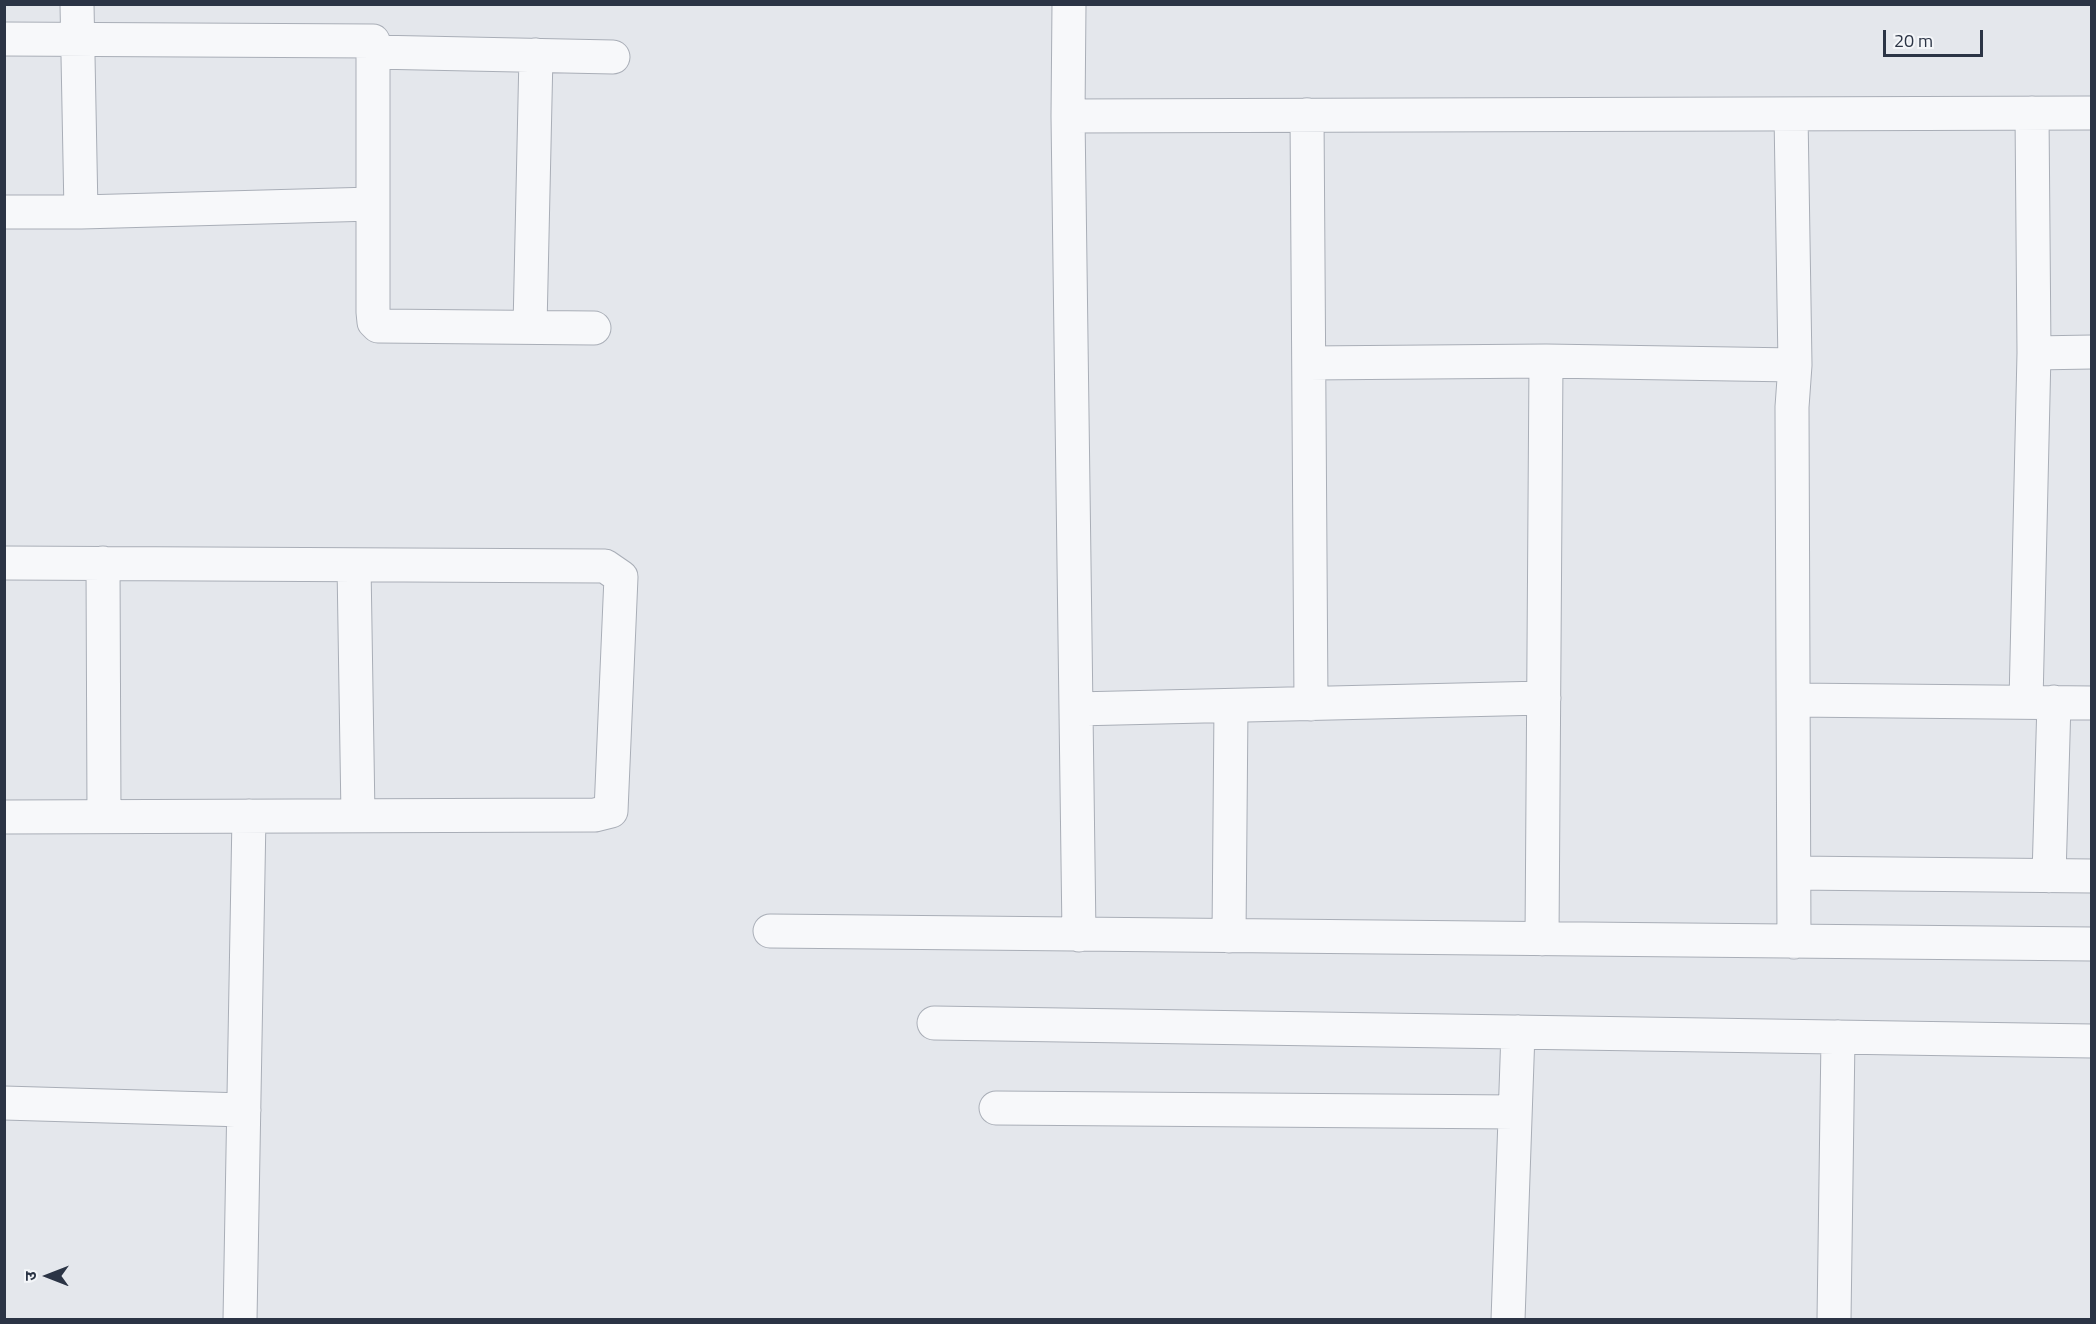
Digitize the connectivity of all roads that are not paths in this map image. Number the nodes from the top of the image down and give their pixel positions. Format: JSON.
{"nodes":[{"id":1,"x":77,"y":4,"type":"edge"},
{"id":2,"x":1069,"y":4,"type":"edge"},
{"id":3,"x":4,"y":39,"type":"edge"},
{"id":4,"x":78,"y":39,"type":"junction"},
{"id":5,"x":373,"y":52,"type":"junction"},
{"id":6,"x":536,"y":55,"type":"junction"},
{"id":7,"x":613,"y":57,"type":"dead end"},
{"id":8,"x":2091,"y":112,"type":"edge"},
{"id":9,"x":2032,"y":113,"type":"junction"},
{"id":10,"x":1791,"y":114,"type":"junction"},
{"id":11,"x":1307,"y":115,"type":"junction"},
{"id":12,"x":1068,"y":116,"type":"junction"},
{"id":13,"x":373,"y":204,"type":"junction"},
{"id":14,"x":4,"y":212,"type":"edge"},
{"id":15,"x":81,"y":212,"type":"junction"},
{"id":16,"x":530,"y":327,"type":"junction"},
{"id":17,"x":594,"y":328,"type":"dead end"},
{"id":18,"x":2034,"y":352,"type":"junction"},
{"id":19,"x":2091,"y":352,"type":"edge"},
{"id":20,"x":1546,"y":361,"type":"junction"},
{"id":21,"x":1309,"y":363,"type":"junction"},
{"id":22,"x":1795,"y":365,"type":"junction"},
{"id":23,"x":4,"y":563,"type":"edge"},
{"id":24,"x":103,"y":563,"type":"junction"},
{"id":25,"x":354,"y":565,"type":"junction"},
{"id":26,"x":1544,"y":698,"type":"junction"},
{"id":27,"x":1794,"y":700,"type":"junction"},
{"id":28,"x":2040,"y":702,"type":"junction"},
{"id":29,"x":2091,"y":703,"type":"edge"},
{"id":30,"x":1311,"y":704,"type":"junction"},
{"id":31,"x":1231,"y":706,"type":"junction"},
{"id":32,"x":1076,"y":709,"type":"junction"},
{"id":33,"x":104,"y":816,"type":"junction"},
{"id":34,"x":249,"y":816,"type":"junction"},
{"id":35,"x":358,"y":816,"type":"junction"},
{"id":36,"x":4,"y":817,"type":"edge"},
{"id":37,"x":1794,"y":873,"type":"junction"},
{"id":38,"x":2049,"y":876,"type":"junction"},
{"id":39,"x":2091,"y":876,"type":"edge"},
{"id":40,"x":770,"y":932,"type":"dead end"},
{"id":41,"x":1079,"y":935,"type":"junction"},
{"id":42,"x":1229,"y":936,"type":"junction"},
{"id":43,"x":1542,"y":939,"type":"junction"},
{"id":44,"x":1794,"y":942,"type":"junction"},
{"id":45,"x":2091,"y":944,"type":"edge"},
{"id":46,"x":934,"y":1023,"type":"dead end"},
{"id":47,"x":1518,"y":1032,"type":"junction"},
{"id":48,"x":1838,"y":1037,"type":"junction"},
{"id":49,"x":2091,"y":1041,"type":"edge"},
{"id":50,"x":4,"y":1103,"type":"edge"},
{"id":51,"x":996,"y":1108,"type":"dead end"},
{"id":52,"x":244,"y":1110,"type":"junction"},
{"id":53,"x":1515,"y":1112,"type":"junction"},
{"id":54,"x":240,"y":1320,"type":"edge"},
{"id":55,"x":1508,"y":1320,"type":"edge"},
{"id":56,"x":1834,"y":1320,"type":"edge"}],
"edges":[{"from":1,"to":4,"type":"street"},
{"from":2,"to":12,"type":"street"},
{"from":3,"to":4,"type":"street"},
{"from":4,"to":5,"type":"street"},
{"from":4,"to":15,"type":"street"},
{"from":5,"to":6,"type":"street"},
{"from":5,"to":13,"type":"street"},
{"from":6,"to":7,"type":"street"},
{"from":6,"to":16,"type":"street"},
{"from":8,"to":9,"type":"street"},
{"from":9,"to":10,"type":"street"},
{"from":9,"to":18,"type":"street"},
{"from":10,"to":11,"type":"street"},
{"from":10,"to":22,"type":"street"},
{"from":11,"to":12,"type":"street"},
{"from":11,"to":21,"type":"street"},
{"from":12,"to":32,"type":"street"},
{"from":13,"to":15,"type":"street"},
{"from":13,"to":16,"type":"street"},
{"from":14,"to":15,"type":"street"},
{"from":16,"to":17,"type":"street"},
{"from":18,"to":19,"type":"street"},
{"from":18,"to":28,"type":"street"},
{"from":20,"to":21,"type":"street"},
{"from":20,"to":22,"type":"street"},
{"from":20,"to":26,"type":"street"},
{"from":21,"to":30,"type":"street"},
{"from":22,"to":27,"type":"street"},
{"from":23,"to":24,"type":"street"},
{"from":24,"to":25,"type":"street"},
{"from":24,"to":33,"type":"street"},
{"from":25,"to":35,"type":"street"},
{"from":25,"to":35,"type":"street"},
{"from":26,"to":30,"type":"street"},
{"from":26,"to":43,"type":"street"},
{"from":27,"to":28,"type":"street"},
{"from":27,"to":37,"type":"street"},
{"from":28,"to":29,"type":"street"},
{"from":28,"to":38,"type":"street"},
{"from":30,"to":31,"type":"street"},
{"from":31,"to":32,"type":"street"},
{"from":31,"to":42,"type":"street"},
{"from":32,"to":41,"type":"street"},
{"from":33,"to":34,"type":"street"},
{"from":33,"to":36,"type":"street"},
{"from":34,"to":35,"type":"street"},
{"from":34,"to":52,"type":"street"},
{"from":37,"to":38,"type":"street"},
{"from":37,"to":44,"type":"street"},
{"from":38,"to":39,"type":"street"},
{"from":40,"to":41,"type":"street"},
{"from":41,"to":42,"type":"street"},
{"from":42,"to":43,"type":"street"},
{"from":43,"to":44,"type":"street"},
{"from":44,"to":45,"type":"street"},
{"from":46,"to":47,"type":"street"},
{"from":47,"to":48,"type":"street"},
{"from":47,"to":53,"type":"street"},
{"from":48,"to":49,"type":"street"},
{"from":48,"to":56,"type":"street"},
{"from":50,"to":52,"type":"street"},
{"from":51,"to":53,"type":"street"},
{"from":52,"to":54,"type":"street"},
{"from":53,"to":55,"type":"street"}]}
